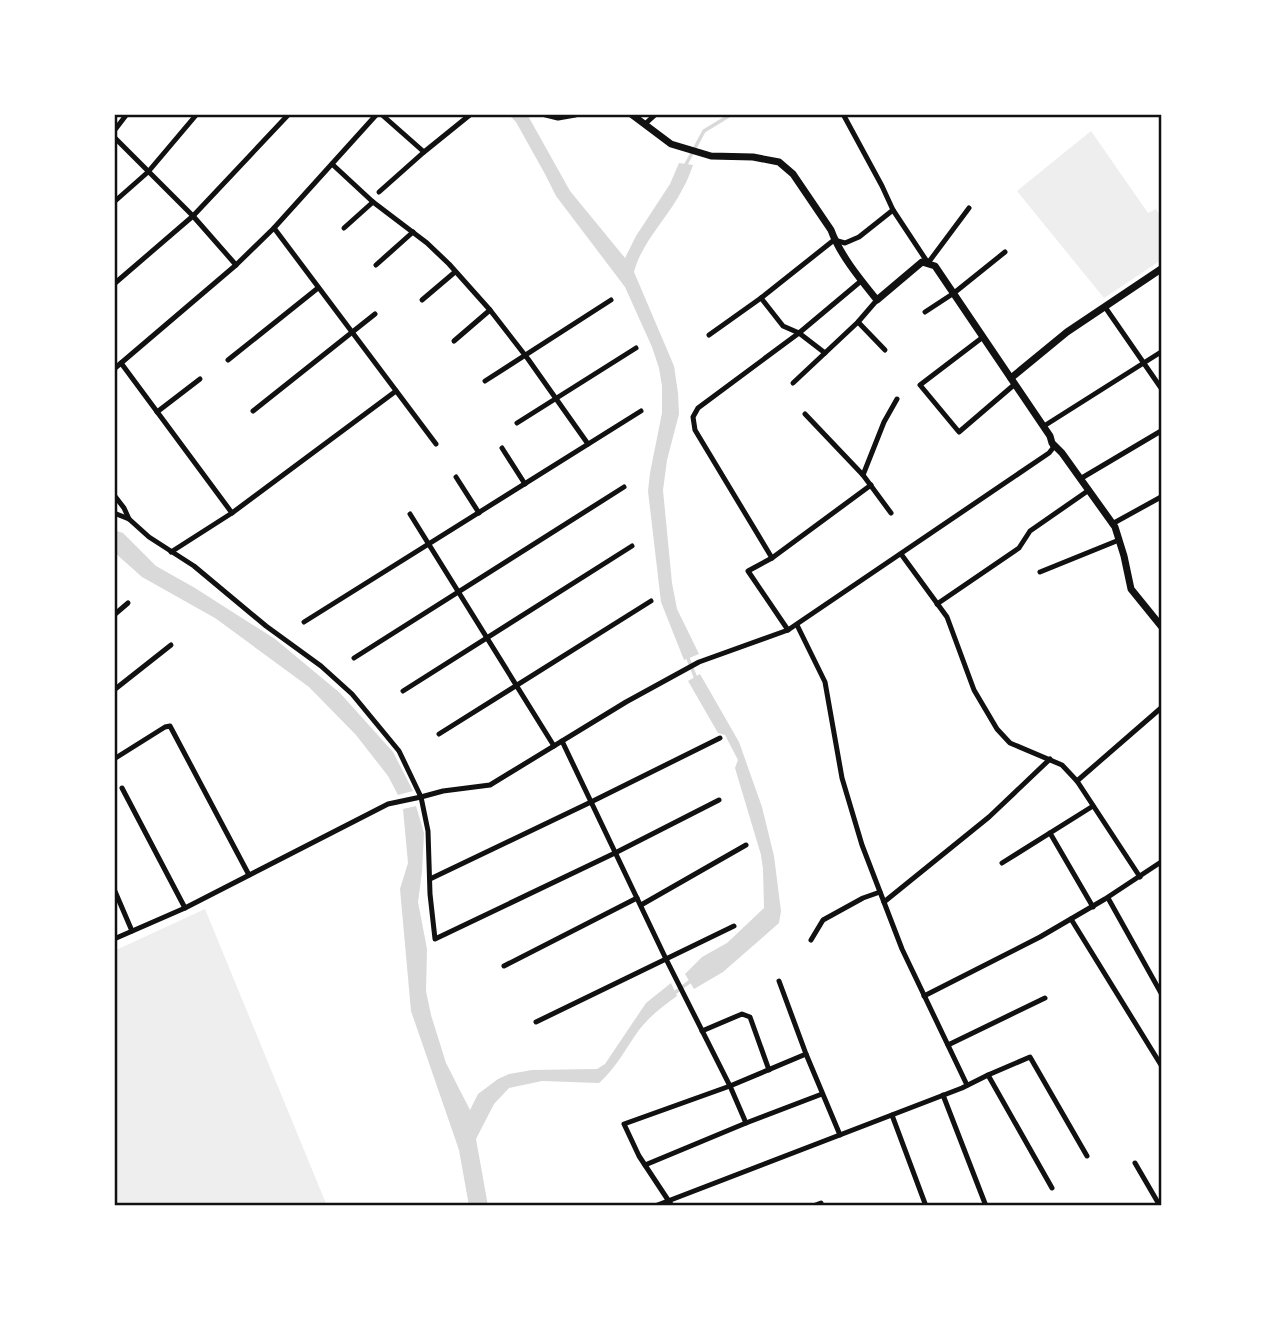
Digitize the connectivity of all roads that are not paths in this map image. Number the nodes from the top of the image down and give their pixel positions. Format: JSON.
{"nodes":[{"id":1,"x":127,"y":114,"type":"edge"},
{"id":2,"x":197,"y":114,"type":"edge"},
{"id":3,"x":289,"y":114,"type":"edge"},
{"id":4,"x":379,"y":114,"type":"edge"},
{"id":5,"x":471,"y":114,"type":"edge"},
{"id":6,"x":546,"y":114,"type":"edge"},
{"id":7,"x":575,"y":114,"type":"edge"},
{"id":8,"x":631,"y":114,"type":"edge"},
{"id":9,"x":656,"y":114,"type":"edge"},
{"id":10,"x":843,"y":114,"type":"edge"},
{"id":11,"x":645,"y":124,"type":"junction"},
{"id":12,"x":114,"y":131,"type":"edge"},
{"id":13,"x":114,"y":137,"type":"edge"},
{"id":14,"x":424,"y":152,"type":"junction"},
{"id":15,"x":332,"y":163,"type":"junction"},
{"id":16,"x":148,"y":172,"type":"junction"},
{"id":17,"x":379,"y":192,"type":"dead end"},
{"id":18,"x":114,"y":202,"type":"edge"},
{"id":19,"x":373,"y":202,"type":"junction"},
{"id":20,"x":969,"y":208,"type":"dead end"},
{"id":21,"x":893,"y":210,"type":"junction"},
{"id":22,"x":192,"y":216,"type":"junction"},
{"id":23,"x":274,"y":228,"type":"junction"},
{"id":24,"x":344,"y":228,"type":"dead end"},
{"id":25,"x":413,"y":232,"type":"junction"},
{"id":26,"x":834,"y":240,"type":"junction"},
{"id":27,"x":1005,"y":252,"type":"dead end"},
{"id":28,"x":928,"y":263,"type":"junction"},
{"id":29,"x":236,"y":265,"type":"junction"},
{"id":30,"x":376,"y":265,"type":"dead end"},
{"id":31,"x":1161,"y":270,"type":"edge"},
{"id":32,"x":455,"y":272,"type":"junction"},
{"id":33,"x":861,"y":281,"type":"junction"},
{"id":34,"x":114,"y":284,"type":"edge"},
{"id":35,"x":318,"y":288,"type":"junction"},
{"id":36,"x":954,"y":293,"type":"junction"},
{"id":37,"x":761,"y":298,"type":"junction"},
{"id":38,"x":422,"y":300,"type":"dead end"},
{"id":39,"x":611,"y":300,"type":"dead end"},
{"id":40,"x":877,"y":300,"type":"junction"},
{"id":41,"x":1105,"y":307,"type":"junction"},
{"id":42,"x":490,"y":310,"type":"junction"},
{"id":43,"x":925,"y":312,"type":"dead end"},
{"id":44,"x":375,"y":314,"type":"dead end"},
{"id":45,"x":859,"y":322,"type":"junction"},
{"id":46,"x":352,"y":332,"type":"junction"},
{"id":47,"x":799,"y":333,"type":"junction"},
{"id":48,"x":709,"y":335,"type":"dead end"},
{"id":49,"x":983,"y":337,"type":"junction"},
{"id":50,"x":454,"y":341,"type":"dead end"},
{"id":51,"x":636,"y":348,"type":"dead end"},
{"id":52,"x":886,"y":350,"type":"dead end"},
{"id":53,"x":1161,"y":352,"type":"edge"},
{"id":54,"x":825,"y":353,"type":"junction"},
{"id":55,"x":525,"y":355,"type":"junction"},
{"id":56,"x":228,"y":360,"type":"dead end"},
{"id":57,"x":121,"y":363,"type":"junction"},
{"id":58,"x":1143,"y":364,"type":"junction"},
{"id":59,"x":114,"y":369,"type":"edge"},
{"id":60,"x":200,"y":379,"type":"dead end"},
{"id":61,"x":485,"y":381,"type":"dead end"},
{"id":62,"x":1013,"y":381,"type":"junction"},
{"id":63,"x":793,"y":383,"type":"dead end"},
{"id":64,"x":1161,"y":388,"type":"edge"},
{"id":65,"x":396,"y":391,"type":"junction"},
{"id":66,"x":556,"y":398,"type":"junction"},
{"id":67,"x":897,"y":399,"type":"dead end"},
{"id":68,"x":253,"y":411,"type":"dead end"},
{"id":69,"x":641,"y":411,"type":"dead end"},
{"id":70,"x":157,"y":412,"type":"junction"},
{"id":71,"x":806,"y":414,"type":"dead end"},
{"id":72,"x":517,"y":423,"type":"dead end"},
{"id":73,"x":1044,"y":426,"type":"junction"},
{"id":74,"x":1161,"y":432,"type":"edge"},
{"id":75,"x":1052,"y":443,"type":"junction"},
{"id":76,"x":436,"y":444,"type":"dead end"},
{"id":77,"x":589,"y":444,"type":"junction"},
{"id":78,"x":502,"y":448,"type":"dead end"},
{"id":79,"x":863,"y":475,"type":"junction"},
{"id":80,"x":456,"y":477,"type":"dead end"},
{"id":81,"x":1080,"y":479,"type":"junction"},
{"id":82,"x":525,"y":484,"type":"junction"},
{"id":83,"x":871,"y":485,"type":"junction"},
{"id":84,"x":624,"y":487,"type":"dead end"},
{"id":85,"x":1089,"y":490,"type":"junction"},
{"id":86,"x":114,"y":495,"type":"edge"},
{"id":87,"x":1161,"y":497,"type":"edge"},
{"id":88,"x":114,"y":513,"type":"edge"},
{"id":89,"x":232,"y":513,"type":"junction"},
{"id":90,"x":479,"y":513,"type":"junction"},
{"id":91,"x":891,"y":513,"type":"dead end"},
{"id":92,"x":410,"y":514,"type":"dead end"},
{"id":93,"x":129,"y":519,"type":"junction"},
{"id":94,"x":1112,"y":524,"type":"junction"},
{"id":95,"x":1119,"y":540,"type":"junction"},
{"id":96,"x":429,"y":545,"type":"junction"},
{"id":97,"x":632,"y":546,"type":"dead end"},
{"id":98,"x":171,"y":552,"type":"junction"},
{"id":99,"x":901,"y":554,"type":"junction"},
{"id":100,"x":772,"y":558,"type":"junction"},
{"id":101,"x":1040,"y":572,"type":"dead end"},
{"id":102,"x":458,"y":592,"type":"junction"},
{"id":103,"x":651,"y":601,"type":"dead end"},
{"id":104,"x":128,"y":603,"type":"dead end"},
{"id":105,"x":937,"y":604,"type":"junction"},
{"id":106,"x":114,"y":615,"type":"edge"},
{"id":107,"x":304,"y":622,"type":"dead end"},
{"id":108,"x":797,"y":625,"type":"junction"},
{"id":109,"x":1161,"y":626,"type":"edge"},
{"id":110,"x":788,"y":630,"type":"junction"},
{"id":111,"x":486,"y":638,"type":"junction"},
{"id":112,"x":171,"y":645,"type":"dead end"},
{"id":113,"x":354,"y":658,"type":"dead end"},
{"id":114,"x":516,"y":685,"type":"junction"},
{"id":115,"x":114,"y":690,"type":"edge"},
{"id":116,"x":403,"y":691,"type":"dead end"},
{"id":117,"x":1161,"y":708,"type":"edge"},
{"id":118,"x":439,"y":734,"type":"dead end"},
{"id":119,"x":720,"y":738,"type":"dead end"},
{"id":120,"x":562,"y":741,"type":"junction"},
{"id":121,"x":554,"y":746,"type":"junction"},
{"id":122,"x":114,"y":759,"type":"edge"},
{"id":123,"x":1050,"y":759,"type":"junction"},
{"id":124,"x":1077,"y":781,"type":"junction"},
{"id":125,"x":122,"y":788,"type":"dead end"},
{"id":126,"x":421,"y":797,"type":"junction"},
{"id":127,"x":719,"y":800,"type":"dead end"},
{"id":128,"x":591,"y":802,"type":"junction"},
{"id":129,"x":1093,"y":806,"type":"junction"},
{"id":130,"x":1050,"y":833,"type":"junction"},
{"id":131,"x":746,"y":845,"type":"dead end"},
{"id":132,"x":615,"y":853,"type":"junction"},
{"id":133,"x":1161,"y":862,"type":"edge"},
{"id":134,"x":1002,"y":863,"type":"dead end"},
{"id":135,"x":249,"y":875,"type":"junction"},
{"id":136,"x":1139,"y":877,"type":"junction"},
{"id":137,"x":430,"y":879,"type":"junction"},
{"id":138,"x":114,"y":890,"type":"edge"},
{"id":139,"x":880,"y":891,"type":"junction"},
{"id":140,"x":637,"y":898,"type":"junction"},
{"id":141,"x":1108,"y":898,"type":"junction"},
{"id":142,"x":884,"y":902,"type":"junction"},
{"id":143,"x":641,"y":905,"type":"junction"},
{"id":144,"x":1093,"y":906,"type":"junction"},
{"id":145,"x":185,"y":908,"type":"junction"},
{"id":146,"x":1071,"y":919,"type":"junction"},
{"id":147,"x":734,"y":926,"type":"dead end"},
{"id":148,"x":131,"y":931,"type":"junction"},
{"id":149,"x":114,"y":939,"type":"edge"},
{"id":150,"x":811,"y":940,"type":"dead end"},
{"id":151,"x":666,"y":959,"type":"junction"},
{"id":152,"x":504,"y":966,"type":"dead end"},
{"id":153,"x":779,"y":981,"type":"dead end"},
{"id":154,"x":1161,"y":993,"type":"edge"},
{"id":155,"x":924,"y":996,"type":"junction"},
{"id":156,"x":1045,"y":998,"type":"dead end"},
{"id":157,"x":536,"y":1022,"type":"dead end"},
{"id":158,"x":702,"y":1031,"type":"junction"},
{"id":159,"x":948,"y":1045,"type":"junction"},
{"id":160,"x":806,"y":1054,"type":"junction"},
{"id":161,"x":1161,"y":1065,"type":"edge"},
{"id":162,"x":769,"y":1070,"type":"junction"},
{"id":163,"x":988,"y":1075,"type":"junction"},
{"id":164,"x":967,"y":1085,"type":"junction"},
{"id":165,"x":730,"y":1086,"type":"junction"},
{"id":166,"x":822,"y":1094,"type":"junction"},
{"id":167,"x":943,"y":1095,"type":"junction"},
{"id":168,"x":892,"y":1115,"type":"junction"},
{"id":169,"x":746,"y":1123,"type":"junction"},
{"id":170,"x":840,"y":1135,"type":"junction"},
{"id":171,"x":1087,"y":1156,"type":"dead end"},
{"id":172,"x":1135,"y":1163,"type":"dead end"},
{"id":173,"x":645,"y":1165,"type":"junction"},
{"id":174,"x":1052,"y":1188,"type":"dead end"},
{"id":175,"x":821,"y":1203,"type":"dead end"},
{"id":176,"x":670,"y":1204,"type":"edge"},
{"id":177,"x":655,"y":1206,"type":"edge"},
{"id":178,"x":813,"y":1206,"type":"edge"},
{"id":179,"x":926,"y":1206,"type":"edge"},
{"id":180,"x":986,"y":1206,"type":"edge"},
{"id":181,"x":1160,"y":1206,"type":"edge"}],
"edges":[{"from":1,"to":12,"type":"street"},
{"from":2,"to":16,"type":"street"},
{"from":3,"to":22,"type":"street"},
{"from":4,"to":14,"type":"street"},
{"from":4,"to":15,"type":"street"},
{"from":5,"to":14,"type":"street"},
{"from":6,"to":7,"type":"street"},
{"from":8,"to":11,"type":"street"},
{"from":9,"to":11,"type":"street"},
{"from":10,"to":21,"type":"street"},
{"from":11,"to":26,"type":"street"},
{"from":13,"to":16,"type":"street"},
{"from":14,"to":17,"type":"street"},
{"from":15,"to":19,"type":"street"},
{"from":15,"to":23,"type":"street"},
{"from":16,"to":18,"type":"street"},
{"from":16,"to":22,"type":"street"},
{"from":19,"to":24,"type":"street"},
{"from":19,"to":25,"type":"street"},
{"from":20,"to":28,"type":"street"},
{"from":21,"to":26,"type":"street"},
{"from":21,"to":28,"type":"street"},
{"from":22,"to":29,"type":"street"},
{"from":22,"to":34,"type":"street"},
{"from":23,"to":29,"type":"street"},
{"from":23,"to":35,"type":"street"},
{"from":25,"to":30,"type":"street"},
{"from":25,"to":32,"type":"street"},
{"from":26,"to":33,"type":"street"},
{"from":26,"to":37,"type":"street"},
{"from":27,"to":36,"type":"street"},
{"from":28,"to":36,"type":"street"},
{"from":28,"to":40,"type":"street"},
{"from":29,"to":57,"type":"street"},
{"from":31,"to":41,"type":"street"},
{"from":32,"to":38,"type":"street"},
{"from":32,"to":42,"type":"street"},
{"from":33,"to":40,"type":"street"},
{"from":33,"to":47,"type":"street"},
{"from":35,"to":46,"type":"street"},
{"from":35,"to":56,"type":"street"},
{"from":36,"to":43,"type":"street"},
{"from":36,"to":49,"type":"street"},
{"from":37,"to":47,"type":"street"},
{"from":37,"to":48,"type":"street"},
{"from":39,"to":55,"type":"street"},
{"from":40,"to":45,"type":"street"},
{"from":41,"to":58,"type":"street"},
{"from":41,"to":62,"type":"street"},
{"from":42,"to":50,"type":"street"},
{"from":42,"to":55,"type":"street"},
{"from":44,"to":46,"type":"street"},
{"from":45,"to":52,"type":"street"},
{"from":45,"to":54,"type":"street"},
{"from":46,"to":65,"type":"street"},
{"from":46,"to":68,"type":"street"},
{"from":47,"to":54,"type":"street"},
{"from":47,"to":100,"type":"street"},
{"from":49,"to":62,"type":"street"},
{"from":49,"to":62,"type":"street"},
{"from":51,"to":66,"type":"street"},
{"from":53,"to":58,"type":"street"},
{"from":54,"to":63,"type":"street"},
{"from":55,"to":61,"type":"street"},
{"from":55,"to":66,"type":"street"},
{"from":57,"to":59,"type":"street"},
{"from":57,"to":70,"type":"street"},
{"from":58,"to":64,"type":"street"},
{"from":58,"to":73,"type":"street"},
{"from":60,"to":70,"type":"street"},
{"from":62,"to":73,"type":"street"},
{"from":65,"to":76,"type":"street"},
{"from":65,"to":89,"type":"street"},
{"from":66,"to":72,"type":"street"},
{"from":66,"to":77,"type":"street"},
{"from":67,"to":79,"type":"street"},
{"from":69,"to":77,"type":"street"},
{"from":70,"to":89,"type":"street"},
{"from":71,"to":79,"type":"street"},
{"from":73,"to":75,"type":"street"},
{"from":74,"to":81,"type":"street"},
{"from":75,"to":81,"type":"street"},
{"from":75,"to":99,"type":"street"},
{"from":77,"to":82,"type":"street"},
{"from":78,"to":82,"type":"street"},
{"from":79,"to":83,"type":"street"},
{"from":80,"to":90,"type":"street"},
{"from":81,"to":85,"type":"street"},
{"from":82,"to":90,"type":"street"},
{"from":83,"to":91,"type":"street"},
{"from":83,"to":100,"type":"street"},
{"from":84,"to":102,"type":"street"},
{"from":85,"to":94,"type":"street"},
{"from":85,"to":105,"type":"street"},
{"from":86,"to":93,"type":"street"},
{"from":87,"to":94,"type":"street"},
{"from":88,"to":93,"type":"street"},
{"from":89,"to":98,"type":"street"},
{"from":90,"to":96,"type":"street"},
{"from":92,"to":96,"type":"street"},
{"from":93,"to":98,"type":"street"},
{"from":94,"to":95,"type":"street"},
{"from":95,"to":101,"type":"street"},
{"from":95,"to":109,"type":"street"},
{"from":96,"to":102,"type":"street"},
{"from":96,"to":107,"type":"street"},
{"from":97,"to":111,"type":"street"},
{"from":98,"to":126,"type":"street"},
{"from":99,"to":105,"type":"street"},
{"from":99,"to":108,"type":"street"},
{"from":100,"to":110,"type":"street"},
{"from":102,"to":111,"type":"street"},
{"from":102,"to":113,"type":"street"},
{"from":103,"to":114,"type":"street"},
{"from":104,"to":106,"type":"street"},
{"from":105,"to":123,"type":"street"},
{"from":108,"to":110,"type":"street"},
{"from":108,"to":139,"type":"street"},
{"from":110,"to":120,"type":"street"},
{"from":111,"to":114,"type":"street"},
{"from":111,"to":116,"type":"street"},
{"from":112,"to":115,"type":"street"},
{"from":114,"to":118,"type":"street"},
{"from":114,"to":121,"type":"street"},
{"from":117,"to":124,"type":"street"},
{"from":119,"to":128,"type":"street"},
{"from":120,"to":121,"type":"street"},
{"from":120,"to":128,"type":"street"},
{"from":121,"to":126,"type":"street"},
{"from":122,"to":135,"type":"street"},
{"from":123,"to":124,"type":"street"},
{"from":123,"to":142,"type":"street"},
{"from":124,"to":129,"type":"street"},
{"from":125,"to":145,"type":"street"},
{"from":126,"to":135,"type":"street"},
{"from":126,"to":137,"type":"street"},
{"from":127,"to":132,"type":"street"},
{"from":128,"to":132,"type":"street"},
{"from":128,"to":137,"type":"street"},
{"from":129,"to":130,"type":"street"},
{"from":129,"to":136,"type":"street"},
{"from":130,"to":134,"type":"street"},
{"from":130,"to":144,"type":"street"},
{"from":131,"to":143,"type":"street"},
{"from":132,"to":137,"type":"street"},
{"from":132,"to":140,"type":"street"},
{"from":133,"to":136,"type":"street"},
{"from":135,"to":145,"type":"street"},
{"from":136,"to":141,"type":"street"},
{"from":138,"to":148,"type":"street"},
{"from":139,"to":142,"type":"street"},
{"from":139,"to":150,"type":"street"},
{"from":140,"to":143,"type":"street"},
{"from":140,"to":152,"type":"street"},
{"from":141,"to":144,"type":"street"},
{"from":141,"to":154,"type":"street"},
{"from":142,"to":155,"type":"street"},
{"from":143,"to":151,"type":"street"},
{"from":144,"to":146,"type":"street"},
{"from":145,"to":148,"type":"street"},
{"from":146,"to":155,"type":"street"},
{"from":146,"to":161,"type":"street"},
{"from":147,"to":151,"type":"street"},
{"from":148,"to":149,"type":"street"},
{"from":151,"to":157,"type":"street"},
{"from":151,"to":158,"type":"street"},
{"from":153,"to":160,"type":"street"},
{"from":155,"to":159,"type":"street"},
{"from":156,"to":159,"type":"street"},
{"from":158,"to":162,"type":"street"},
{"from":158,"to":165,"type":"street"},
{"from":159,"to":164,"type":"street"},
{"from":160,"to":162,"type":"street"},
{"from":160,"to":166,"type":"street"},
{"from":162,"to":165,"type":"street"},
{"from":163,"to":164,"type":"street"},
{"from":163,"to":171,"type":"street"},
{"from":163,"to":174,"type":"street"},
{"from":164,"to":167,"type":"street"},
{"from":165,"to":169,"type":"street"},
{"from":165,"to":173,"type":"street"},
{"from":166,"to":169,"type":"street"},
{"from":166,"to":170,"type":"street"},
{"from":167,"to":168,"type":"street"},
{"from":167,"to":180,"type":"street"},
{"from":168,"to":170,"type":"street"},
{"from":168,"to":179,"type":"street"},
{"from":169,"to":173,"type":"street"},
{"from":170,"to":176,"type":"street"},
{"from":172,"to":181,"type":"street"},
{"from":173,"to":176,"type":"street"},
{"from":175,"to":178,"type":"street"},
{"from":176,"to":177,"type":"street"}]}
